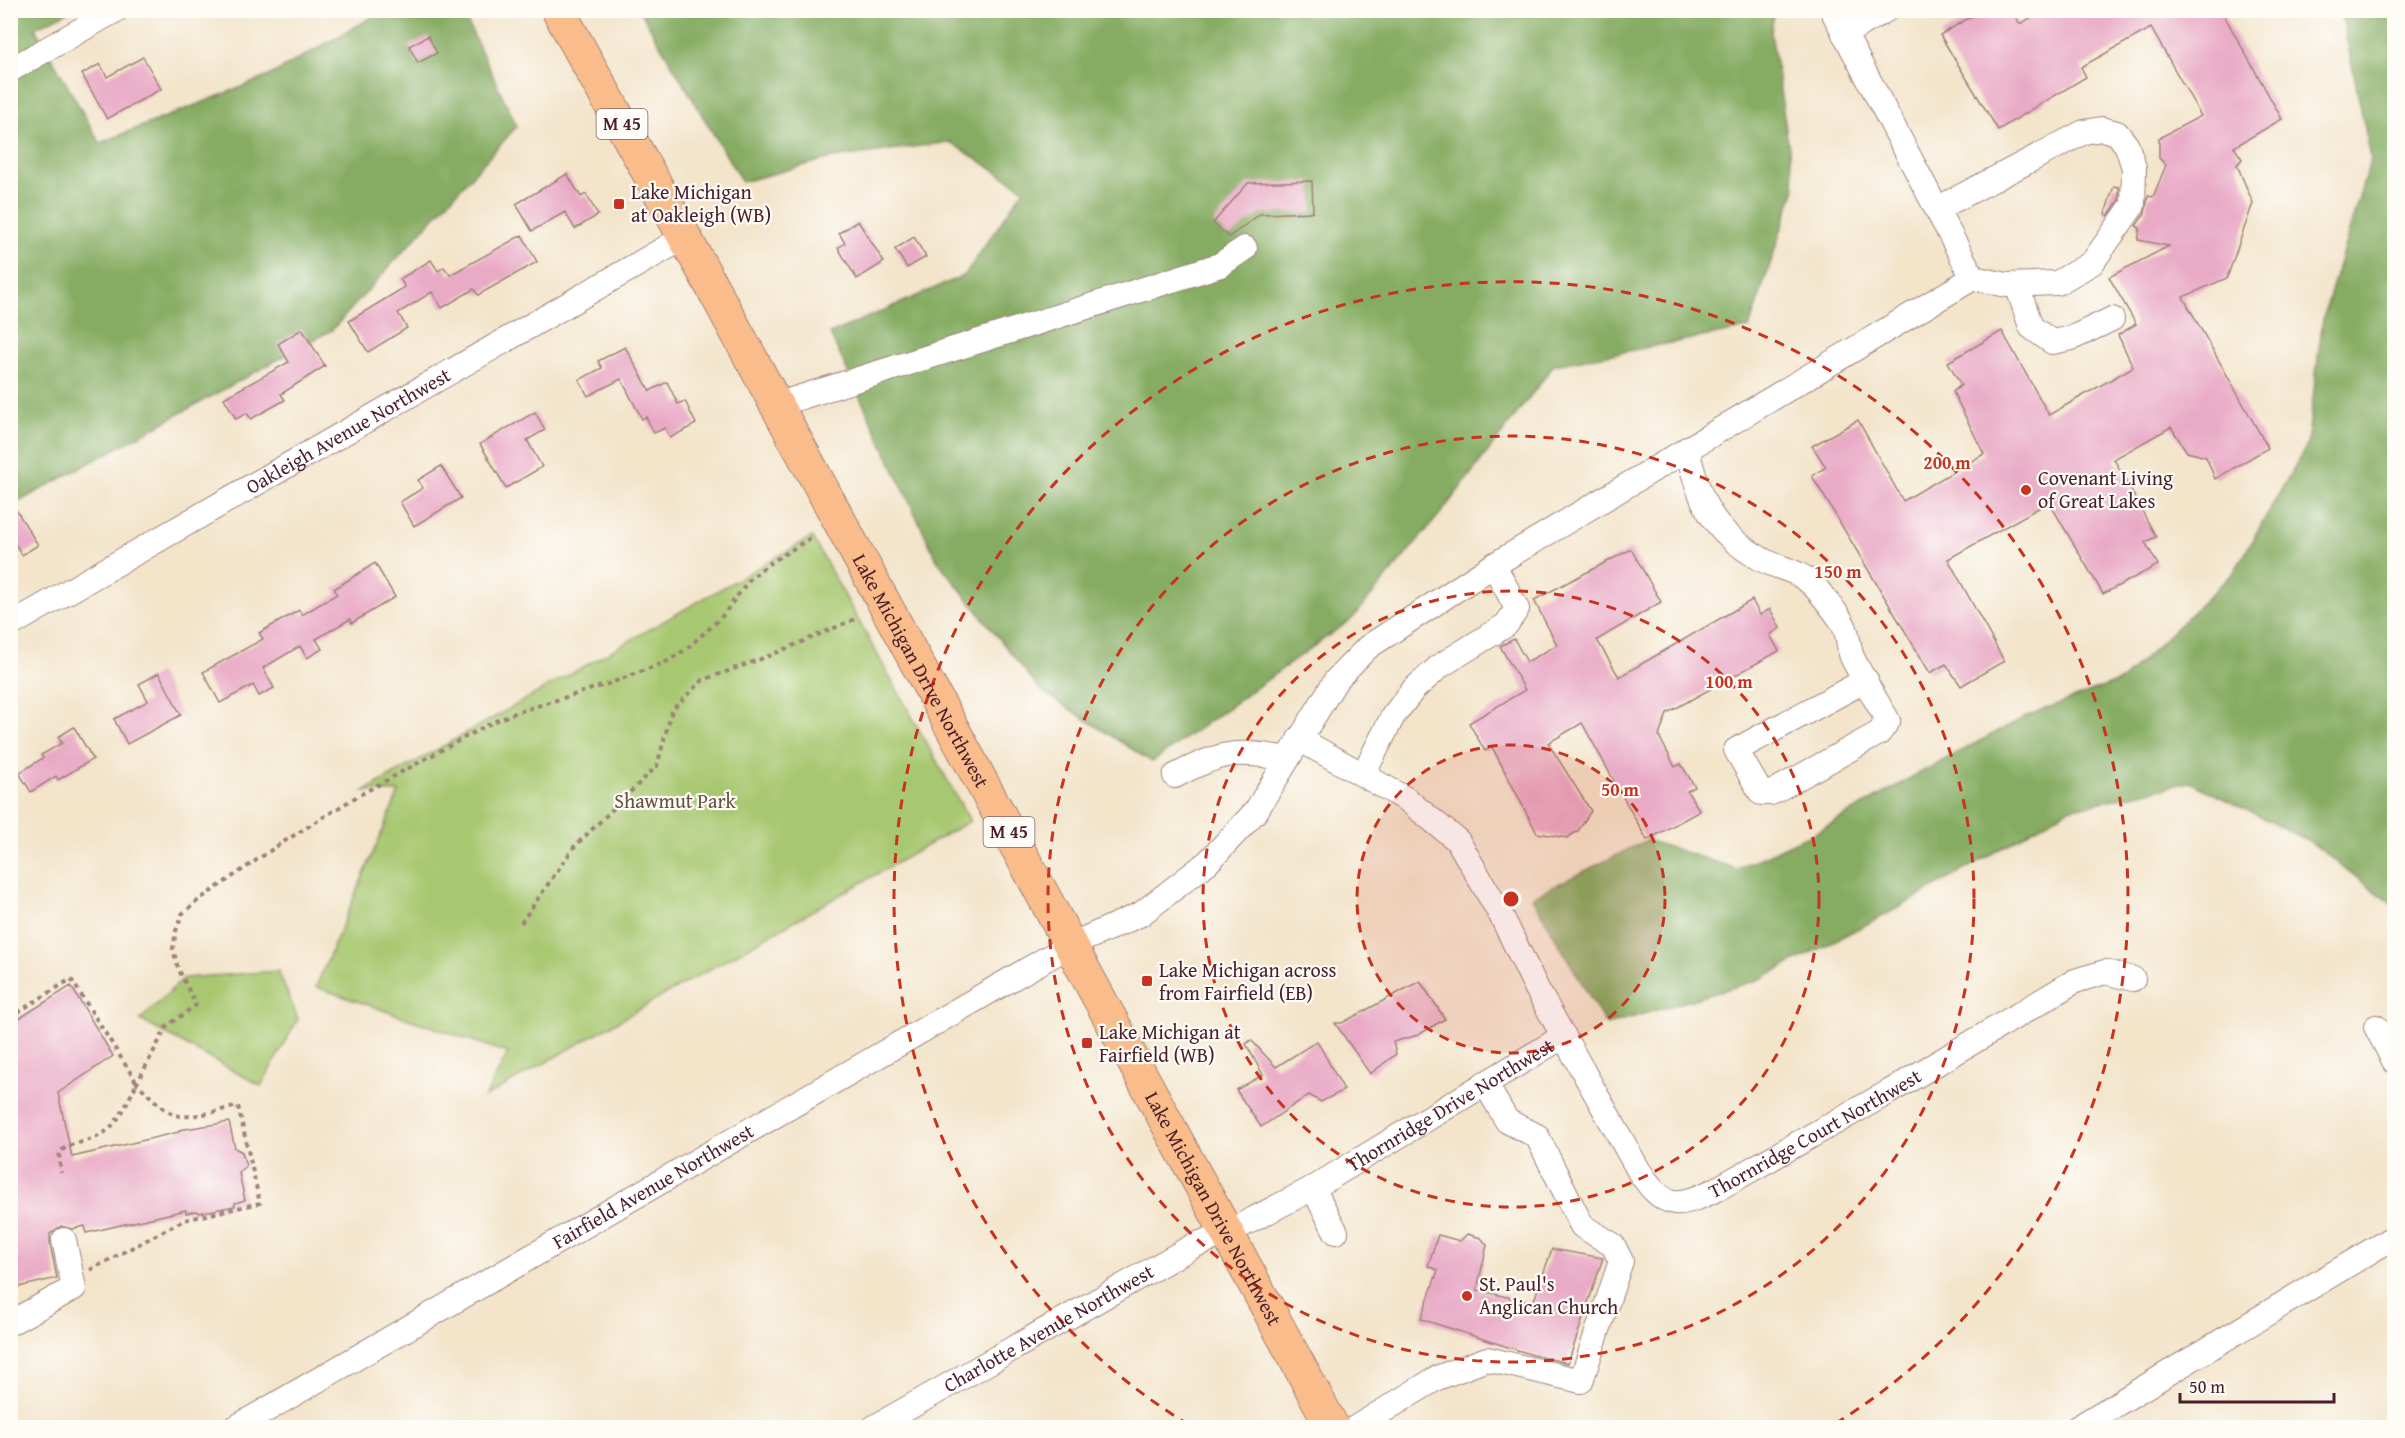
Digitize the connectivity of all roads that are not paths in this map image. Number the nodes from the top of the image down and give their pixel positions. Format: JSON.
{"nodes":[{"id":1,"x":116,"y":10,"type":"edge"},
{"id":2,"x":558,"y":10,"type":"edge"},
{"id":3,"x":1832,"y":10,"type":"edge"},
{"id":4,"x":1886,"y":10,"type":"edge"},
{"id":5,"x":1844,"y":34,"type":"junction"},
{"id":6,"x":10,"y":70,"type":"edge"},
{"id":7,"x":1937,"y":209,"type":"junction"},
{"id":8,"x":685,"y":237,"type":"junction"},
{"id":9,"x":1245,"y":248,"type":"dead end"},
{"id":10,"x":1973,"y":278,"type":"junction"},
{"id":11,"x":2017,"y":285,"type":"junction"},
{"id":12,"x":2112,"y":319,"type":"dead end"},
{"id":13,"x":776,"y":405,"type":"junction"},
{"id":14,"x":1687,"y":449,"type":"junction"},
{"id":15,"x":1494,"y":565,"type":"junction"},
{"id":16,"x":10,"y":625,"type":"edge"},
{"id":17,"x":1866,"y":680,"type":"junction"},
{"id":18,"x":1293,"y":749,"type":"junction"},
{"id":19,"x":1364,"y":773,"type":"junction"},
{"id":20,"x":1175,"y":776,"type":"dead end"},
{"id":21,"x":1071,"y":945,"type":"junction"},
{"id":22,"x":2133,"y":979,"type":"dead end"},
{"id":23,"x":2376,"y":1027,"type":"dead end"},
{"id":24,"x":1564,"y":1036,"type":"junction"},
{"id":25,"x":2394,"y":1061,"type":"edge"},
{"id":26,"x":1485,"y":1083,"type":"junction"},
{"id":27,"x":1312,"y":1188,"type":"junction"},
{"id":28,"x":1336,"y":1232,"type":"dead end"},
{"id":29,"x":1227,"y":1233,"type":"junction"},
{"id":30,"x":2394,"y":1237,"type":"edge"},
{"id":31,"x":64,"y":1240,"type":"dead end"},
{"id":32,"x":10,"y":1323,"type":"edge"},
{"id":33,"x":235,"y":1428,"type":"edge"},
{"id":34,"x":873,"y":1428,"type":"edge"},
{"id":35,"x":1333,"y":1428,"type":"edge"},
{"id":36,"x":1356,"y":1428,"type":"edge"},
{"id":37,"x":2076,"y":1428,"type":"edge"}],
"edges":[{"from":1,"to":6,"type":"street"},
{"from":2,"to":8,"type":"highway","name":"Lake Michigan Drive Northwest","number":"M 45"},
{"from":3,"to":5,"type":"street"},
{"from":4,"to":5,"type":"street"},
{"from":5,"to":7,"type":"street"},
{"from":7,"to":10,"type":"street"},
{"from":7,"to":11,"type":"street"},
{"from":8,"to":13,"type":"highway","name":"Lake Michigan Drive Northwest","number":"M 45"},
{"from":8,"to":16,"type":"street","name":"Oakleigh Avenue Northwest"},
{"from":9,"to":13,"type":"street"},
{"from":10,"to":11,"type":"street"},
{"from":10,"to":14,"type":"street","name":"Fairfield Avenue Northwest"},
{"from":11,"to":12,"type":"street"},
{"from":13,"to":21,"type":"highway","name":"Lake Michigan Drive Northwest","number":"M 45"},
{"from":14,"to":15,"type":"street","name":"Fairfield Avenue Northwest"},
{"from":14,"to":17,"type":"street"},
{"from":15,"to":18,"type":"street","name":"Fairfield Avenue Northwest"},
{"from":15,"to":19,"type":"street"},
{"from":17,"to":17,"type":"street"},
{"from":18,"to":19,"type":"street","name":"Thornridge Drive Northwest"},
{"from":18,"to":20,"type":"street","name":"Thornridge Drive Northwest"},
{"from":18,"to":21,"type":"street","name":"Fairfield Avenue Northwest"},
{"from":19,"to":24,"type":"street","name":"Thornridge Drive Northwest"},
{"from":21,"to":29,"type":"highway","name":"Lake Michigan Drive Northwest","number":"M 45"},
{"from":21,"to":33,"type":"street","name":"Fairfield Avenue Northwest"},
{"from":22,"to":24,"type":"street","name":"Thornridge Court Northwest"},
{"from":23,"to":25,"type":"street"},
{"from":24,"to":26,"type":"street","name":"Thornridge Drive Northwest"},
{"from":26,"to":27,"type":"street","name":"Thornridge Drive Northwest"},
{"from":26,"to":36,"type":"street"},
{"from":27,"to":28,"type":"street"},
{"from":27,"to":29,"type":"street","name":"Thornridge Drive Northwest"},
{"from":29,"to":34,"type":"street","name":"Charlotte Avenue Northwest"},
{"from":29,"to":35,"type":"highway","name":"Lake Michigan Drive Northwest","number":"M 45"},
{"from":30,"to":37,"type":"street"},
{"from":31,"to":32,"type":"street"}]}
